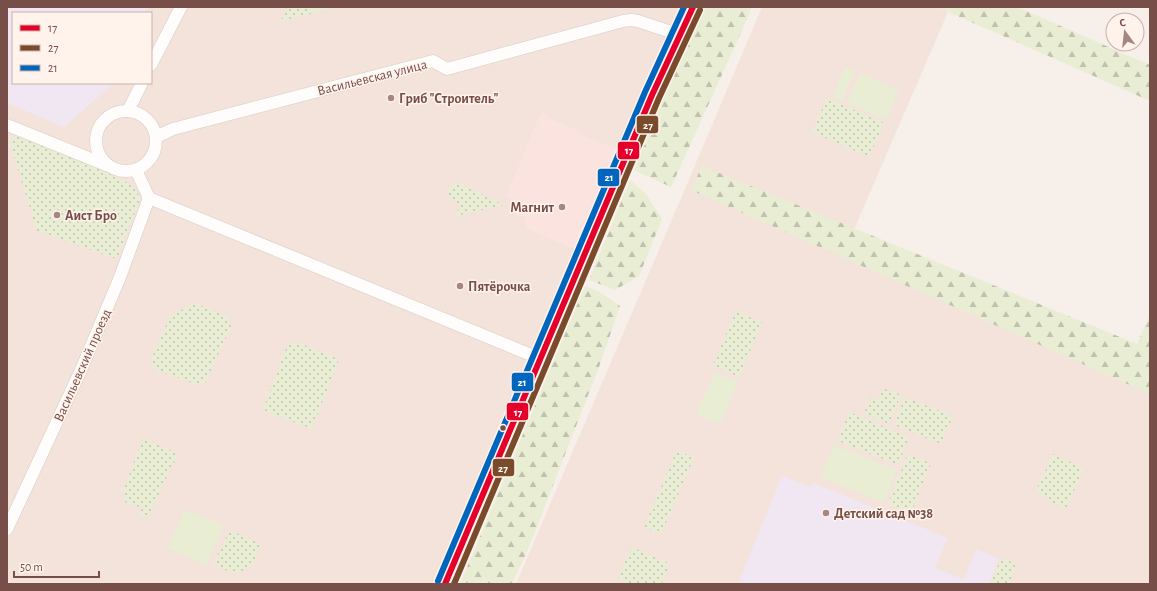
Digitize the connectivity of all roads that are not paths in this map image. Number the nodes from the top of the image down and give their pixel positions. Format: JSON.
{"nodes":[{"id":1,"x":181,"y":7,"type":"edge"},
{"id":2,"x":693,"y":7,"type":"edge"},
{"id":3,"x":680,"y":35,"type":"junction"},
{"id":4,"x":152,"y":63,"type":"edge"},
{"id":5,"x":142,"y":84,"type":"edge"},
{"id":6,"x":128,"y":111,"type":"junction"},
{"id":7,"x":7,"y":125,"type":"edge"},
{"id":8,"x":156,"y":136,"type":"junction"},
{"id":9,"x":107,"y":165,"type":"junction"},
{"id":10,"x":136,"y":170,"type":"junction"},
{"id":11,"x":149,"y":198,"type":"junction"},
{"id":12,"x":541,"y":359,"type":"junction"},
{"id":13,"x":7,"y":529,"type":"edge"},
{"id":14,"x":445,"y":584,"type":"edge"}],
"edges":[{"from":1,"to":4,"type":"street"},
{"from":2,"to":3,"type":"street"},
{"from":3,"to":8,"type":"street","name":"Васильевская улица"},
{"from":3,"to":12,"type":"street"},
{"from":5,"to":6,"type":"street"},
{"from":6,"to":8,"type":"street"},
{"from":6,"to":9,"type":"street"},
{"from":7,"to":9,"type":"street"},
{"from":8,"to":10,"type":"street"},
{"from":9,"to":10,"type":"street"},
{"from":10,"to":11,"type":"street"},
{"from":11,"to":12,"type":"street"},
{"from":11,"to":13,"type":"street","name":"Васильевский проезд"},
{"from":12,"to":14,"type":"street"}]}
